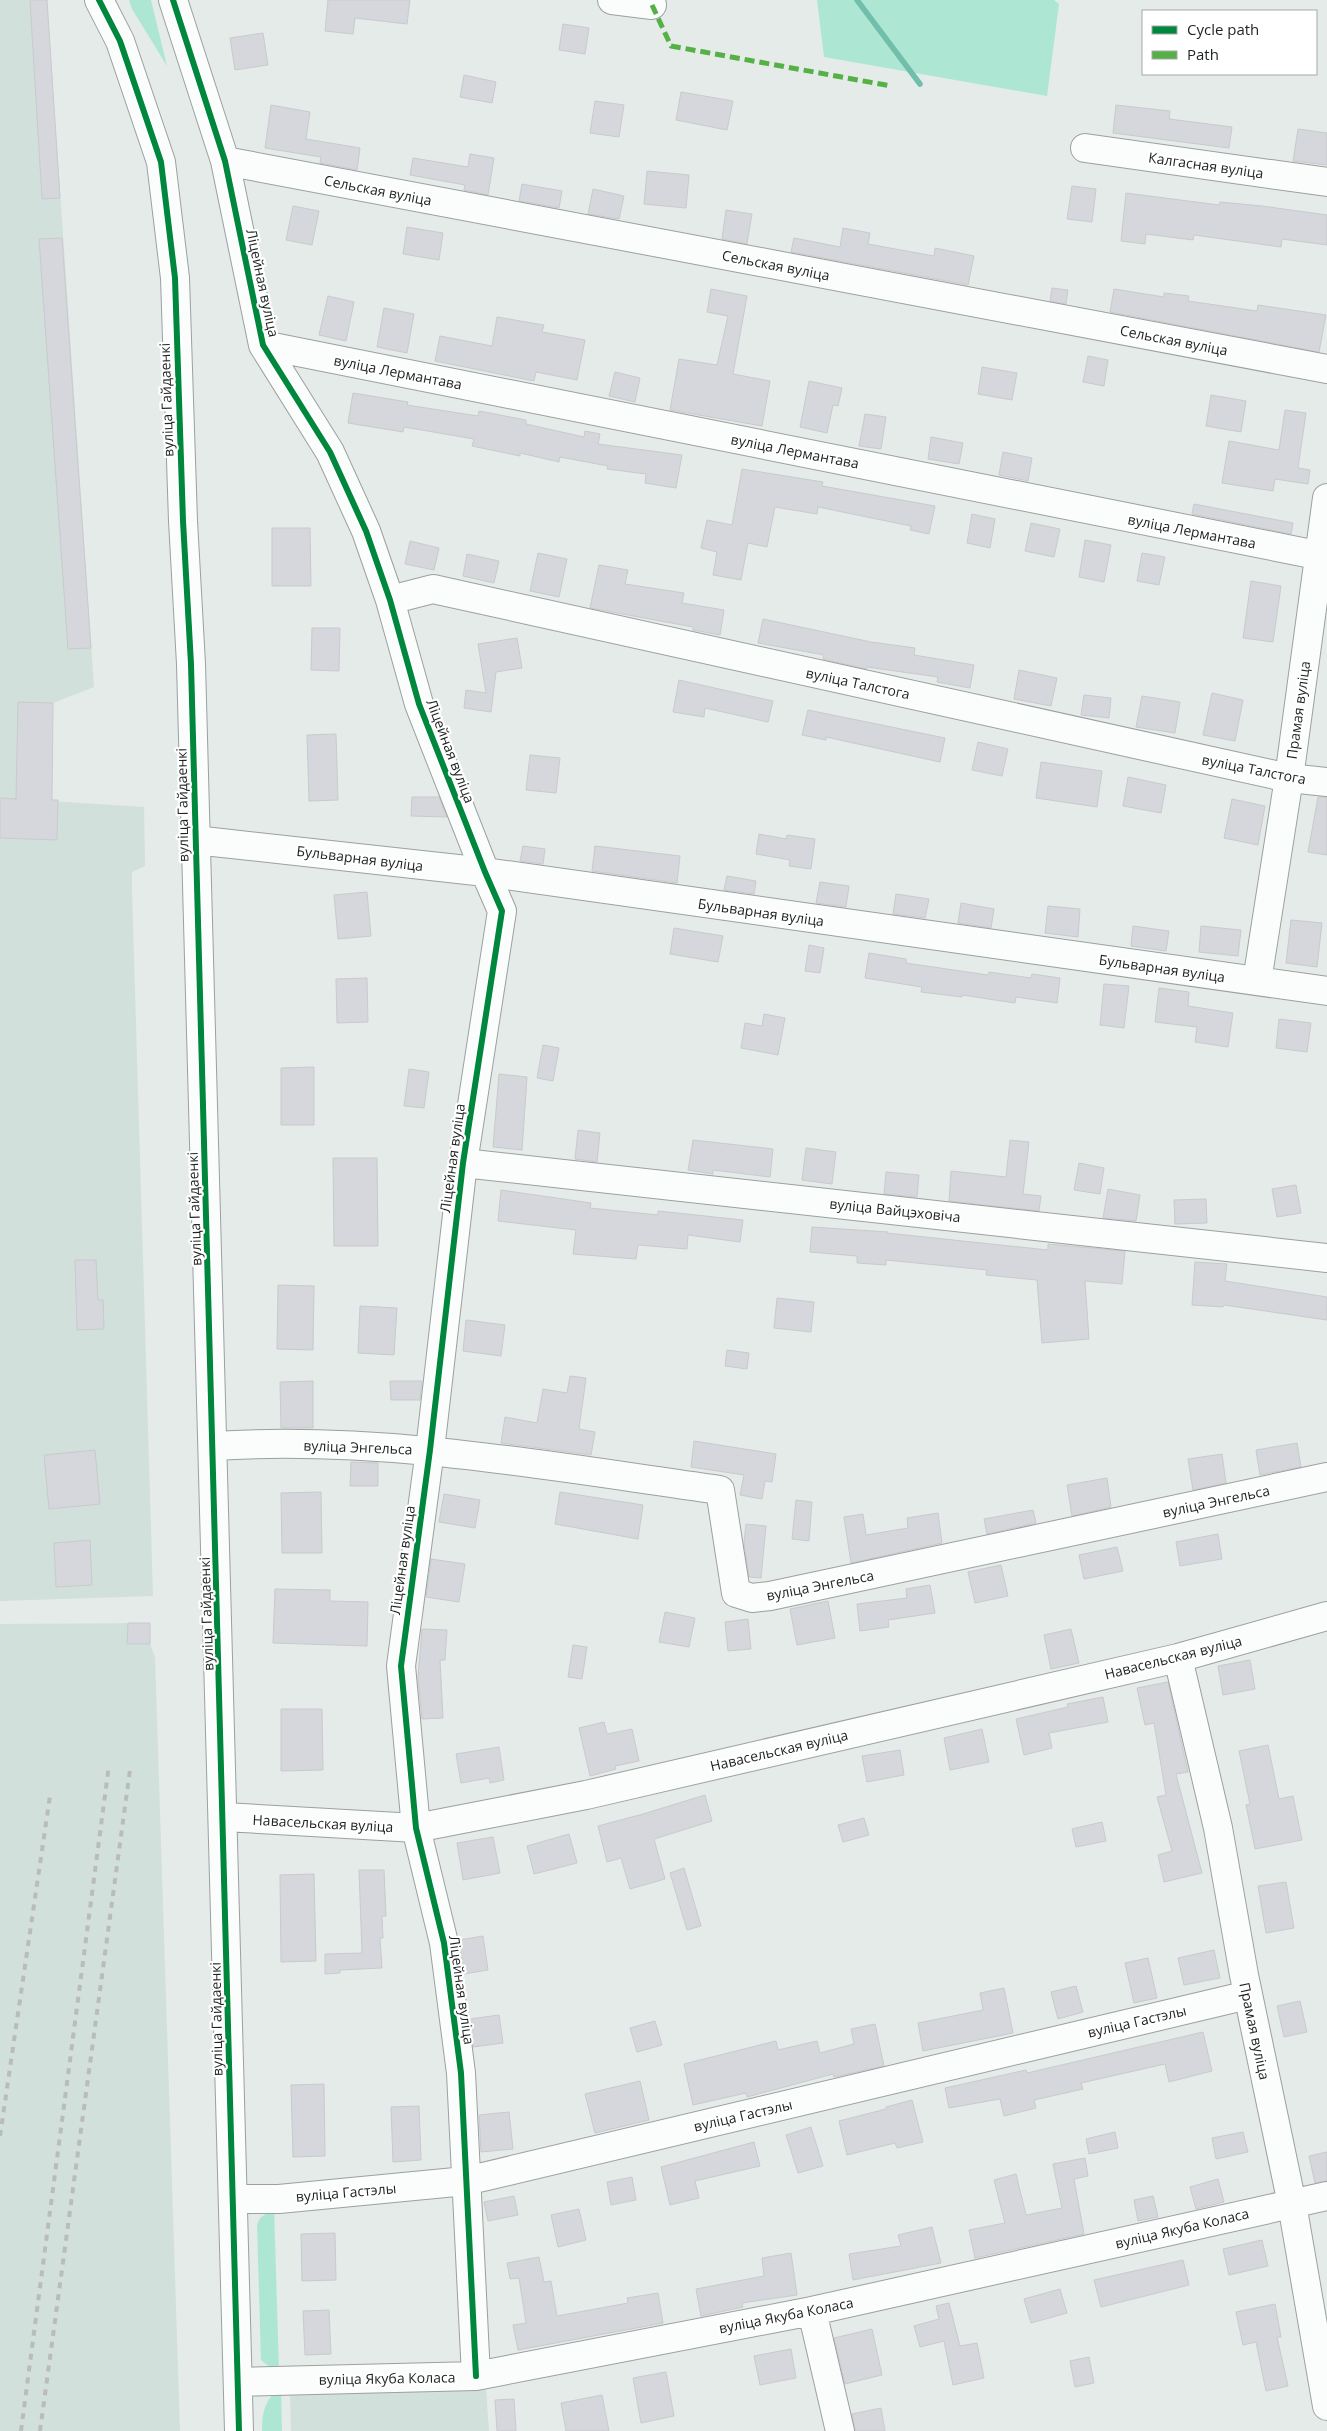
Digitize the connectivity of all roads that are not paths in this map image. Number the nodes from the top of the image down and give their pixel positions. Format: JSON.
{"nodes":[{"id":1,"x":99,"y":0,"type":"edge"},
{"id":2,"x":173,"y":0,"type":"edge"},
{"id":3,"x":612,"y":0,"type":"edge"},
{"id":4,"x":652,"y":5,"type":"dead end"},
{"id":5,"x":1085,"y":148,"type":"dead end"},
{"id":6,"x":225,"y":161,"type":"junction"},
{"id":7,"x":1327,"y":182,"type":"edge"},
{"id":8,"x":263,"y":345,"type":"junction"},
{"id":9,"x":1327,"y":369,"type":"edge"},
{"id":10,"x":1327,"y":498,"type":"edge"},
{"id":11,"x":1323,"y":557,"type":"edge"},
{"id":12,"x":390,"y":600,"type":"junction"},
{"id":13,"x":1289,"y":778,"type":"junction"},
{"id":14,"x":1327,"y":782,"type":"edge"},
{"id":15,"x":195,"y":840,"type":"junction"},
{"id":16,"x":484,"y":872,"type":"junction"},
{"id":17,"x":1257,"y":981,"type":"junction"},
{"id":18,"x":1327,"y":990,"type":"edge"},
{"id":19,"x":463,"y":1164,"type":"junction"},
{"id":20,"x":1327,"y":1258,"type":"edge"},
{"id":21,"x":214,"y":1446,"type":"junction"},
{"id":22,"x":430,"y":1450,"type":"junction"},
{"id":23,"x":1327,"y":1477,"type":"edge"},
{"id":24,"x":1327,"y":1616,"type":"edge"},
{"id":25,"x":1178,"y":1658,"type":"junction"},
{"id":26,"x":224,"y":1817,"type":"junction"},
{"id":27,"x":416,"y":1828,"type":"junction"},
{"id":28,"x":1248,"y":1995,"type":"junction"},
{"id":29,"x":466,"y":2181,"type":"junction"},
{"id":30,"x":1327,"y":2196,"type":"edge"},
{"id":31,"x":233,"y":2199,"type":"junction"},
{"id":32,"x":1292,"y":2204,"type":"junction"},
{"id":33,"x":812,"y":2311,"type":"junction"},
{"id":34,"x":476,"y":2376,"type":"junction"},
{"id":35,"x":238,"y":2382,"type":"junction"},
{"id":36,"x":1327,"y":2406,"type":"edge"},
{"id":37,"x":239,"y":2431,"type":"edge"},
{"id":38,"x":840,"y":2431,"type":"edge"}],
"edges":[{"from":1,"to":15,"type":"street","name":"вуліца Гайдаенкі"},
{"from":2,"to":6,"type":"street","name":"Ліцейная вуліца"},
{"from":3,"to":4,"type":"street"},
{"from":5,"to":7,"type":"street","name":"Калгасная вуліца"},
{"from":6,"to":8,"type":"street","name":"Ліцейная вуліца"},
{"from":6,"to":9,"type":"street","name":"Сельская вуліца"},
{"from":8,"to":11,"type":"street","name":"вуліца Лермантава"},
{"from":8,"to":12,"type":"street","name":"Ліцейная вуліца"},
{"from":10,"to":11,"type":"street","name":"Прамая вуліца"},
{"from":11,"to":13,"type":"street","name":"Прамая вуліца"},
{"from":12,"to":13,"type":"street","name":"вуліца Талстога"},
{"from":12,"to":16,"type":"street","name":"Ліцейная вуліца"},
{"from":13,"to":14,"type":"street","name":"вуліца Талстога"},
{"from":13,"to":17,"type":"street","name":"Прамая вуліца"},
{"from":15,"to":16,"type":"street","name":"Бульварная вуліца"},
{"from":15,"to":21,"type":"street","name":"вуліца Гайдаенкі"},
{"from":16,"to":17,"type":"street","name":"Бульварная вуліца"},
{"from":16,"to":19,"type":"street","name":"Ліцейная вуліца"},
{"from":17,"to":18,"type":"street","name":"Бульварная вуліца"},
{"from":19,"to":20,"type":"street","name":"вуліца Вайцэховіча"},
{"from":19,"to":22,"type":"street","name":"Ліцейная вуліца"},
{"from":21,"to":22,"type":"street","name":"вуліца Энгельса"},
{"from":21,"to":26,"type":"street","name":"вуліца Гайдаенкі"},
{"from":22,"to":23,"type":"street","name":"вуліца Энгельса"},
{"from":22,"to":27,"type":"street","name":"Ліцейная вуліца"},
{"from":24,"to":25,"type":"street","name":"Навасельская вуліца"},
{"from":25,"to":27,"type":"street","name":"Навасельская вуліца"},
{"from":25,"to":28,"type":"street","name":"Прамая вуліца"},
{"from":26,"to":27,"type":"street","name":"Навасельская вуліца"},
{"from":26,"to":31,"type":"street","name":"вуліца Гайдаенкі"},
{"from":27,"to":29,"type":"street","name":"Ліцейная вуліца"},
{"from":28,"to":29,"type":"street","name":"вуліца Гастэлы"},
{"from":28,"to":32,"type":"street","name":"Прамая вуліца"},
{"from":29,"to":31,"type":"street","name":"вуліца Гастэлы"},
{"from":29,"to":34,"type":"street","name":"Ліцейная вуліца"},
{"from":30,"to":32,"type":"street","name":"вуліца Якуба Коласа"},
{"from":31,"to":35,"type":"street","name":"вуліца Гайдаенкі"},
{"from":32,"to":33,"type":"street","name":"вуліца Якуба Коласа"},
{"from":32,"to":36,"type":"street","name":"Прамая вуліца"},
{"from":33,"to":34,"type":"street","name":"вуліца Якуба Коласа"},
{"from":33,"to":38,"type":"street"},
{"from":34,"to":35,"type":"street","name":"вуліца Якуба Коласа"},
{"from":35,"to":37,"type":"street","name":"вуліца Гайдаенкі"}]}
